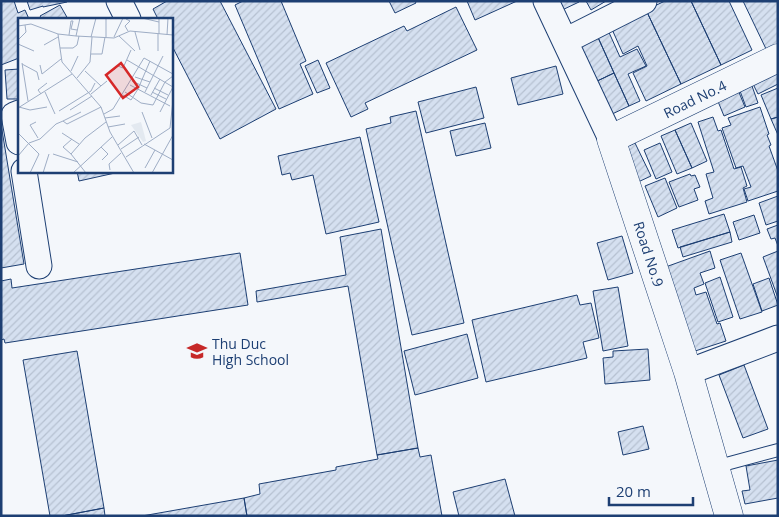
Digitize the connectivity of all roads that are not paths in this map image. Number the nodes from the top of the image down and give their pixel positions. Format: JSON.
{"nodes":[{"id":1,"x":119,"y":1,"type":"edge"},
{"id":2,"x":546,"y":1,"type":"edge"},
{"id":3,"x":644,"y":1,"type":"edge"},
{"id":4,"x":128,"y":18,"type":"edge"},
{"id":5,"x":565,"y":41,"type":"junction"},
{"id":6,"x":778,"y":58,"type":"edge"},
{"id":7,"x":18,"y":113,"type":"edge"},
{"id":8,"x":18,"y":136,"type":"edge"},
{"id":9,"x":611,"y":139,"type":"junction"},
{"id":10,"x":24,"y":172,"type":"edge"},
{"id":11,"x":40,"y":266,"type":"dead end"},
{"id":12,"x":778,"y":338,"type":"edge"},
{"id":13,"x":688,"y":372,"type":"junction"},
{"id":14,"x":778,"y":450,"type":"edge"},
{"id":15,"x":715,"y":467,"type":"junction"},
{"id":16,"x":728,"y":516,"type":"edge"}],
"edges":[{"from":1,"to":4,"type":"street"},
{"from":2,"to":5,"type":"street","name":"Road No.9"},
{"from":3,"to":5,"type":"street"},
{"from":5,"to":9,"type":"street","name":"Road No.9"},
{"from":6,"to":9,"type":"street","name":"Road No.4"},
{"from":7,"to":8,"type":"street"},
{"from":9,"to":13,"type":"street","name":"Road No.9"},
{"from":10,"to":11,"type":"street"},
{"from":12,"to":13,"type":"street"},
{"from":13,"to":15,"type":"street","name":"Road No.9"},
{"from":14,"to":15,"type":"lane"},
{"from":15,"to":16,"type":"street","name":"Road No.9"}]}
